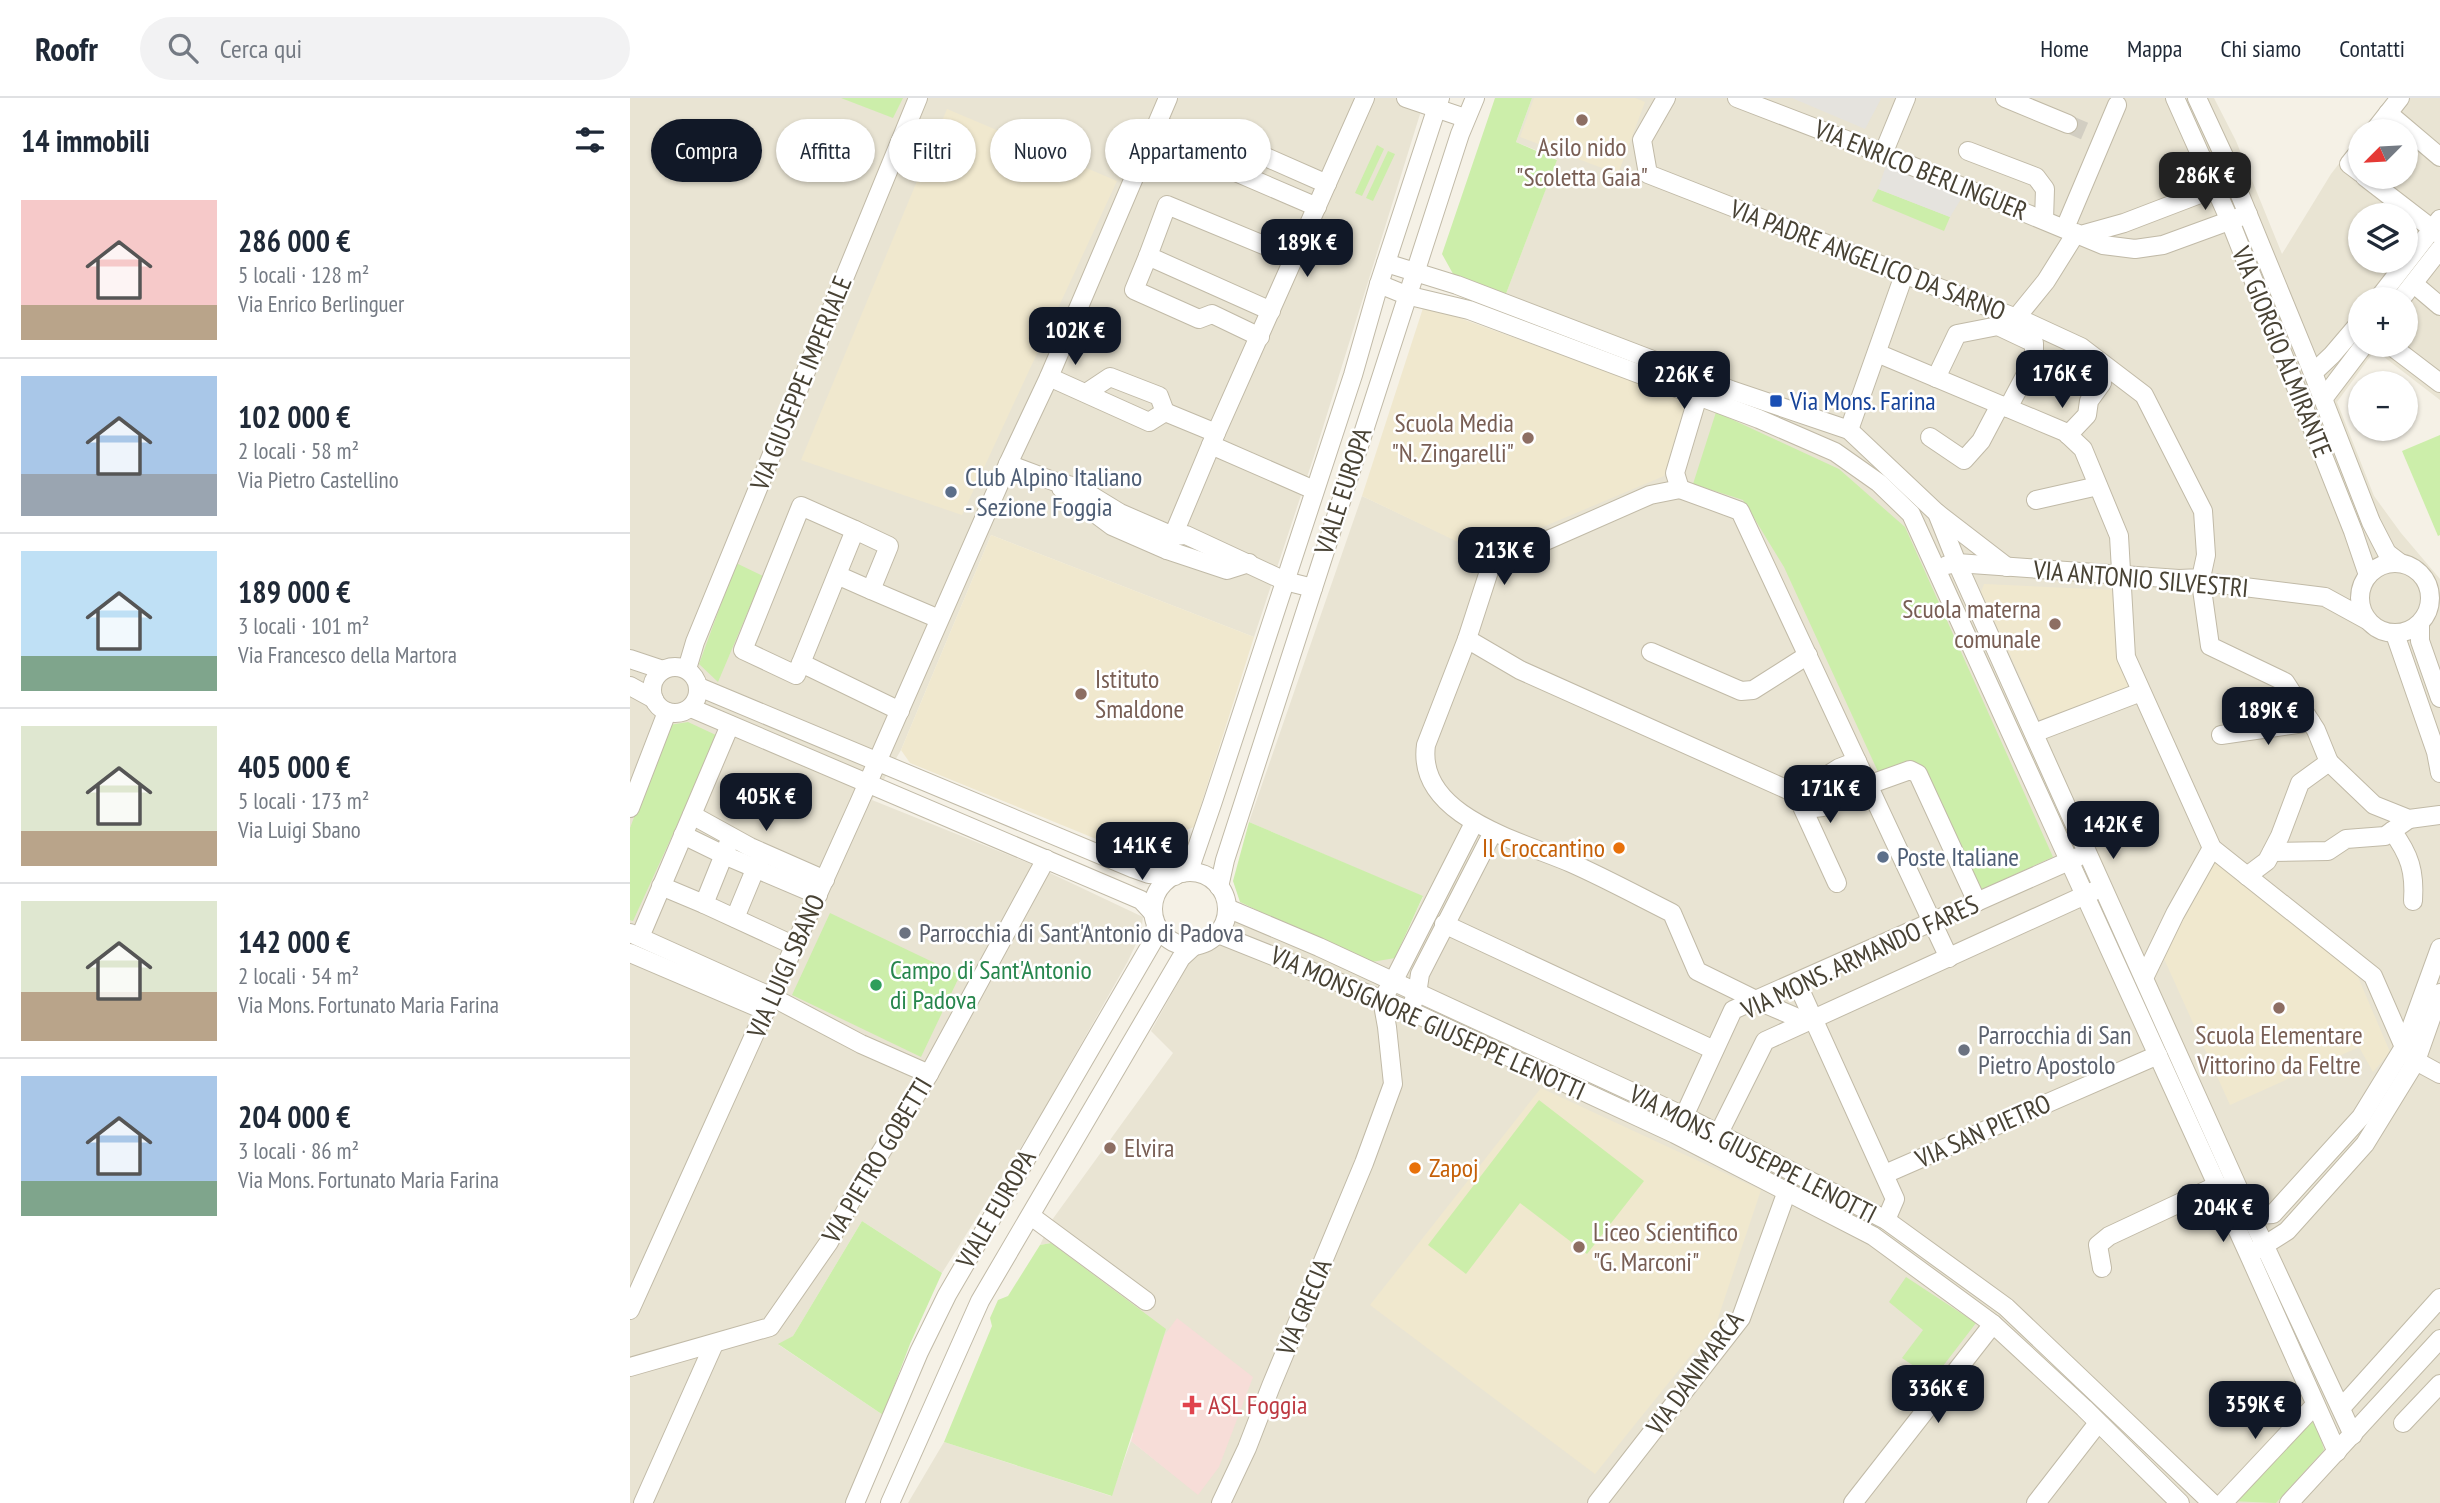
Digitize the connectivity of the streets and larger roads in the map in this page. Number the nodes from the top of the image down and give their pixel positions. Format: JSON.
{"nodes":[{"id":1,"x":919,"y":98,"type":"edge"},
{"id":2,"x":1168,"y":98,"type":"edge"},
{"id":3,"x":1365,"y":98,"type":"edge"},
{"id":4,"x":1406,"y":98,"type":"edge"},
{"id":5,"x":1475,"y":98,"type":"edge"},
{"id":6,"x":1666,"y":98,"type":"edge"},
{"id":7,"x":1737,"y":98,"type":"edge"},
{"id":8,"x":1906,"y":98,"type":"edge"},
{"id":9,"x":2005,"y":98,"type":"edge"},
{"id":10,"x":2175,"y":98,"type":"edge"},
{"id":11,"x":2197,"y":98,"type":"edge"},
{"id":12,"x":2400,"y":98,"type":"edge"},
{"id":13,"x":1439,"y":103,"type":"edge"},
{"id":14,"x":2117,"y":105,"type":"dead end"},
{"id":15,"x":2388,"y":113,"type":"junction"},
{"id":16,"x":1465,"y":118,"type":"junction"},
{"id":17,"x":1159,"y":119,"type":"edge"},
{"id":18,"x":2383,"y":119,"type":"edge"},
{"id":19,"x":2068,"y":124,"type":"tunnel mouth"},
{"id":20,"x":1968,"y":151,"type":"dead end"},
{"id":21,"x":1883,"y":154,"type":"junction"},
{"id":22,"x":2440,"y":157,"type":"edge"},
{"id":23,"x":1271,"y":160,"type":"edge"},
{"id":24,"x":2234,"y":181,"type":"junction"},
{"id":25,"x":1132,"y":182,"type":"edge"},
{"id":26,"x":1260,"y":182,"type":"edge"},
{"id":27,"x":1327,"y":184,"type":"junction"},
{"id":28,"x":2215,"y":188,"type":"junction"},
{"id":29,"x":2382,"y":189,"type":"edge"},
{"id":30,"x":1317,"y":207,"type":"junction"},
{"id":31,"x":2248,"y":214,"type":"junction"},
{"id":32,"x":2045,"y":220,"type":"junction"},
{"id":33,"x":2230,"y":221,"type":"junction"},
{"id":34,"x":2437,"y":228,"type":"edge"},
{"id":35,"x":2074,"y":232,"type":"junction"},
{"id":36,"x":2440,"y":249,"type":"edge"},
{"id":37,"x":1148,"y":256,"type":"junction"},
{"id":38,"x":1295,"y":258,"type":"junction"},
{"id":39,"x":1386,"y":263,"type":"junction"},
{"id":40,"x":1414,"y":273,"type":"junction"},
{"id":41,"x":1904,"y":275,"type":"junction"},
{"id":42,"x":1378,"y":284,"type":"junction"},
{"id":43,"x":2414,"y":284,"type":"junction"},
{"id":44,"x":2388,"y":287,"type":"edge"},
{"id":45,"x":2411,"y":287,"type":"edge"},
{"id":46,"x":1406,"y":295,"type":"junction"},
{"id":47,"x":2440,"y":306,"type":"edge"},
{"id":48,"x":1271,"y":311,"type":"junction"},
{"id":49,"x":2016,"y":318,"type":"junction"},
{"id":50,"x":2348,"y":336,"type":"edge"},
{"id":51,"x":1260,"y":337,"type":"junction"},
{"id":52,"x":1878,"y":353,"type":"junction"},
{"id":53,"x":2355,"y":357,"type":"edge"},
{"id":54,"x":2406,"y":357,"type":"edge"},
{"id":55,"x":2313,"y":373,"type":"junction"},
{"id":56,"x":1049,"y":377,"type":"junction"},
{"id":57,"x":1936,"y":378,"type":"junction"},
{"id":58,"x":2102,"y":383,"type":"dead end"},
{"id":59,"x":2440,"y":383,"type":"edge"},
{"id":60,"x":1706,"y":390,"type":"junction"},
{"id":61,"x":1086,"y":393,"type":"junction"},
{"id":62,"x":2323,"y":399,"type":"junction"},
{"id":63,"x":2004,"y":406,"type":"junction"},
{"id":64,"x":1165,"y":412,"type":"junction"},
{"id":65,"x":1849,"y":430,"type":"junction"},
{"id":66,"x":2068,"y":435,"type":"junction"},
{"id":67,"x":1930,"y":437,"type":"dead end"},
{"id":68,"x":1214,"y":439,"type":"junction"},
{"id":69,"x":1008,"y":464,"type":"junction"},
{"id":70,"x":2098,"y":486,"type":"junction"},
{"id":71,"x":1680,"y":489,"type":"junction"},
{"id":72,"x":1314,"y":490,"type":"junction"},
{"id":73,"x":2036,"y":500,"type":"dead end"},
{"id":74,"x":1937,"y":513,"type":"junction"},
{"id":75,"x":855,"y":530,"type":"junction"},
{"id":76,"x":1170,"y":543,"type":"junction"},
{"id":77,"x":1957,"y":563,"type":"junction"},
{"id":78,"x":2400,"y":563,"type":"junction"},
{"id":79,"x":2007,"y":567,"type":"junction"},
{"id":80,"x":1936,"y":568,"type":"junction"},
{"id":81,"x":837,"y":575,"type":"junction"},
{"id":82,"x":2120,"y":575,"type":"junction"},
{"id":83,"x":2179,"y":579,"type":"junction"},
{"id":84,"x":1285,"y":581,"type":"junction"},
{"id":85,"x":2364,"y":581,"type":"junction"},
{"id":86,"x":2201,"y":582,"type":"junction"},
{"id":87,"x":1312,"y":588,"type":"junction"},
{"id":88,"x":871,"y":590,"type":"junction"},
{"id":89,"x":2435,"y":596,"type":"edge"},
{"id":90,"x":2325,"y":597,"type":"junction"},
{"id":91,"x":939,"y":619,"type":"junction"},
{"id":92,"x":2367,"y":620,"type":"junction"},
{"id":93,"x":2427,"y":621,"type":"edge"},
{"id":94,"x":2395,"y":634,"type":"junction"},
{"id":95,"x":1467,"y":639,"type":"junction"},
{"id":96,"x":1650,"y":652,"type":"dead end"},
{"id":97,"x":1808,"y":655,"type":"junction"},
{"id":98,"x":630,"y":659,"type":"edge"},
{"id":99,"x":801,"y":663,"type":"junction"},
{"id":100,"x":687,"y":669,"type":"junction"},
{"id":101,"x":663,"y":670,"type":"junction"},
{"id":102,"x":630,"y":685,"type":"edge"},
{"id":103,"x":699,"y":687,"type":"junction"},
{"id":104,"x":2141,"y":692,"type":"junction"},
{"id":105,"x":2440,"y":698,"type":"edge"},
{"id":106,"x":660,"y":705,"type":"junction"},
{"id":107,"x":691,"y":708,"type":"junction"},
{"id":108,"x":900,"y":711,"type":"junction"},
{"id":109,"x":2311,"y":722,"type":"junction"},
{"id":110,"x":730,"y":725,"type":"junction"},
{"id":111,"x":2034,"y":733,"type":"junction"},
{"id":112,"x":2221,"y":735,"type":"dead end"},
{"id":113,"x":1857,"y":761,"type":"junction"},
{"id":114,"x":877,"y":762,"type":"junction"},
{"id":115,"x":2329,"y":762,"type":"junction"},
{"id":116,"x":2440,"y":773,"type":"edge"},
{"id":117,"x":868,"y":783,"type":"junction"},
{"id":118,"x":1868,"y":785,"type":"junction"},
{"id":119,"x":1797,"y":794,"type":"junction"},
{"id":120,"x":630,"y":808,"type":"edge"},
{"id":121,"x":692,"y":815,"type":"junction"},
{"id":122,"x":2440,"y":815,"type":"edge"},
{"id":123,"x":2409,"y":819,"type":"junction"},
{"id":124,"x":1474,"y":823,"type":"junction"},
{"id":125,"x":2392,"y":831,"type":"junction"},
{"id":126,"x":1493,"y":832,"type":"junction"},
{"id":127,"x":683,"y":835,"type":"junction"},
{"id":128,"x":731,"y":837,"type":"junction"},
{"id":129,"x":2212,"y":848,"type":"junction"},
{"id":130,"x":2272,"y":852,"type":"junction"},
{"id":131,"x":2088,"y":853,"type":"junction"},
{"id":132,"x":724,"y":855,"type":"junction"},
{"id":133,"x":1046,"y":859,"type":"junction"},
{"id":134,"x":758,"y":860,"type":"junction"},
{"id":135,"x":2069,"y":861,"type":"junction"},
{"id":136,"x":1178,"y":875,"type":"junction"},
{"id":137,"x":2247,"y":876,"type":"junction"},
{"id":138,"x":1837,"y":883,"type":"dead end"},
{"id":139,"x":662,"y":886,"type":"junction"},
{"id":140,"x":2104,"y":886,"type":"junction"},
{"id":141,"x":1219,"y":887,"type":"junction"},
{"id":142,"x":821,"y":888,"type":"junction"},
{"id":143,"x":2085,"y":895,"type":"junction"},
{"id":144,"x":2413,"y":901,"type":"dead end"},
{"id":145,"x":1977,"y":902,"type":"junction"},
{"id":146,"x":704,"y":904,"type":"junction"},
{"id":147,"x":1430,"y":906,"type":"junction"},
{"id":148,"x":1227,"y":908,"type":"junction"},
{"id":149,"x":735,"y":918,"type":"junction"},
{"id":150,"x":1154,"y":919,"type":"junction"},
{"id":151,"x":1447,"y":920,"type":"junction"},
{"id":152,"x":1932,"y":923,"type":"junction"},
{"id":153,"x":1218,"y":934,"type":"junction"},
{"id":154,"x":635,"y":935,"type":"edge"},
{"id":155,"x":795,"y":946,"type":"junction"},
{"id":156,"x":1194,"y":946,"type":"junction"},
{"id":157,"x":2440,"y":948,"type":"edge"},
{"id":158,"x":630,"y":953,"type":"edge"},
{"id":159,"x":1949,"y":958,"type":"junction"},
{"id":160,"x":2144,"y":978,"type":"junction"},
{"id":161,"x":1393,"y":982,"type":"junction"},
{"id":162,"x":1797,"y":983,"type":"junction"},
{"id":163,"x":1417,"y":993,"type":"junction"},
{"id":164,"x":2440,"y":993,"type":"edge"},
{"id":165,"x":1382,"y":999,"type":"junction"},
{"id":166,"x":1756,"y":1000,"type":"junction"},
{"id":167,"x":769,"y":1004,"type":"junction"},
{"id":168,"x":1409,"y":1010,"type":"junction"},
{"id":169,"x":1809,"y":1020,"type":"junction"},
{"id":170,"x":2404,"y":1047,"type":"junction"},
{"id":171,"x":1714,"y":1051,"type":"junction"},
{"id":172,"x":2158,"y":1055,"type":"junction"},
{"id":173,"x":2416,"y":1062,"type":"junction"},
{"id":174,"x":929,"y":1074,"type":"junction"},
{"id":175,"x":2440,"y":1074,"type":"edge"},
{"id":176,"x":1684,"y":1116,"type":"junction"},
{"id":177,"x":1675,"y":1134,"type":"junction"},
{"id":178,"x":1719,"y":1134,"type":"junction"},
{"id":179,"x":1710,"y":1152,"type":"junction"},
{"id":180,"x":1885,"y":1174,"type":"junction"},
{"id":181,"x":2218,"y":1185,"type":"junction"},
{"id":182,"x":1787,"y":1191,"type":"junction"},
{"id":183,"x":1031,"y":1216,"type":"junction"},
{"id":184,"x":2251,"y":1216,"type":"junction"},
{"id":185,"x":2232,"y":1217,"type":"junction"},
{"id":186,"x":1886,"y":1220,"type":"junction"},
{"id":187,"x":2257,"y":1250,"type":"junction"},
{"id":188,"x":2102,"y":1268,"type":"dead end"},
{"id":189,"x":636,"y":1278,"type":"edge"},
{"id":190,"x":2440,"y":1298,"type":"edge"},
{"id":191,"x":1146,"y":1301,"type":"dead end"},
{"id":192,"x":630,"y":1310,"type":"edge"},
{"id":193,"x":1993,"y":1324,"type":"junction"},
{"id":194,"x":2440,"y":1339,"type":"edge"},
{"id":195,"x":714,"y":1344,"type":"junction"},
{"id":196,"x":630,"y":1367,"type":"edge"},
{"id":197,"x":2440,"y":1384,"type":"edge"},
{"id":198,"x":2315,"y":1405,"type":"junction"},
{"id":199,"x":2342,"y":1407,"type":"junction"},
{"id":200,"x":894,"y":1413,"type":"junction"},
{"id":201,"x":2098,"y":1423,"type":"junction"},
{"id":202,"x":2403,"y":1423,"type":"dead end"},
{"id":203,"x":923,"y":1428,"type":"junction"},
{"id":204,"x":2353,"y":1435,"type":"junction"},
{"id":205,"x":2337,"y":1452,"type":"junction"},
{"id":206,"x":1227,"y":1501,"type":"edge"},
{"id":207,"x":643,"y":1503,"type":"edge"},
{"id":208,"x":855,"y":1503,"type":"edge"},
{"id":209,"x":890,"y":1503,"type":"edge"},
{"id":210,"x":1597,"y":1503,"type":"edge"},
{"id":211,"x":1853,"y":1503,"type":"edge"},
{"id":212,"x":2036,"y":1503,"type":"edge"},
{"id":213,"x":2180,"y":1503,"type":"edge"},
{"id":214,"x":2212,"y":1503,"type":"edge"},
{"id":215,"x":2223,"y":1503,"type":"edge"},
{"id":216,"x":2289,"y":1503,"type":"edge"}],
"edges":[{"from":1,"to":100,"type":"street","name":"VIA GIUSEPPE IMPERIALE"},
{"from":2,"to":17,"type":"street","name":"VIA LUIGI SBANO"},
{"from":3,"to":27,"type":"street"},
{"from":4,"to":13,"type":"street"},
{"from":5,"to":16,"type":"street","name":"VIALE EUROPA"},
{"from":6,"to":41,"type":"street","name":"VIA PADRE ANGELICO DA SARNO"},
{"from":7,"to":21,"type":"street","name":"VIA ENRICO BERLINGUER"},
{"from":8,"to":21,"type":"street"},
{"from":9,"to":19,"type":"street"},
{"from":10,"to":28,"type":"street","name":"VIA GIORGIO ALMIRANTE"},
{"from":11,"to":24,"type":"street","name":"VIA GIORGIO ALMIRANTE"},
{"from":12,"to":15,"type":"street"},
{"from":13,"to":16,"type":"street"},
{"from":13,"to":39,"type":"street","name":"VIALE EUROPA"},
{"from":14,"to":35,"type":"street"},
{"from":15,"to":18,"type":"street"},
{"from":15,"to":22,"type":"street"},
{"from":16,"to":40,"type":"street","name":"VIALE EUROPA"},
{"from":20,"to":32,"type":"street"},
{"from":21,"to":32,"type":"street","name":"VIA ENRICO BERLINGUER"},
{"from":23,"to":27,"type":"street"},
{"from":24,"to":28,"type":"street"},
{"from":24,"to":31,"type":"street","name":"VIA GIORGIO ALMIRANTE"},
{"from":25,"to":56,"type":"street","name":"VIA LUIGI SBANO"},
{"from":26,"to":30,"type":"street"},
{"from":27,"to":30,"type":"street"},
{"from":28,"to":33,"type":"street","name":"VIA GIORGIO ALMIRANTE"},
{"from":28,"to":35,"type":"street"},
{"from":29,"to":34,"type":"street"},
{"from":30,"to":38,"type":"street"},
{"from":31,"to":33,"type":"street","name":"VIA ENRICO BERLINGUER"},
{"from":31,"to":55,"type":"street","name":"VIA GIORGIO ALMIRANTE"},
{"from":32,"to":35,"type":"street","name":"VIA ENRICO BERLINGUER"},
{"from":33,"to":35,"type":"street","name":"VIA ENRICO BERLINGUER"},
{"from":33,"to":85,"type":"street","name":"VIA GIORGIO ALMIRANTE"},
{"from":34,"to":44,"type":"street"},
{"from":35,"to":49,"type":"street"},
{"from":36,"to":43,"type":"street"},
{"from":37,"to":38,"type":"street"},
{"from":37,"to":48,"type":"street"},
{"from":37,"to":51,"type":"street"},
{"from":38,"to":48,"type":"street"},
{"from":39,"to":40,"type":"street"},
{"from":39,"to":42,"type":"street","name":"VIALE EUROPA"},
{"from":40,"to":46,"type":"street","name":"VIALE EUROPA"},
{"from":40,"to":60,"type":"street"},
{"from":41,"to":49,"type":"street","name":"VIA PADRE ANGELICO DA SARNO"},
{"from":41,"to":52,"type":"street"},
{"from":42,"to":46,"type":"street"},
{"from":42,"to":72,"type":"street","name":"VIALE EUROPA"},
{"from":43,"to":45,"type":"street"},
{"from":43,"to":47,"type":"street"},
{"from":46,"to":60,"type":"street"},
{"from":46,"to":87,"type":"street","name":"VIALE EUROPA"},
{"from":48,"to":51,"type":"street"},
{"from":49,"to":83,"type":"street","name":"VIA PADRE ANGELICO DA SARNO"},
{"from":50,"to":55,"type":"street"},
{"from":51,"to":68,"type":"street"},
{"from":52,"to":57,"type":"street"},
{"from":52,"to":65,"type":"street"},
{"from":53,"to":62,"type":"street"},
{"from":54,"to":59,"type":"street"},
{"from":55,"to":62,"type":"street","name":"VIA GIORGIO ALMIRANTE"},
{"from":56,"to":61,"type":"street"},
{"from":56,"to":69,"type":"street","name":"VIA LUIGI SBANO"},
{"from":57,"to":63,"type":"street"},
{"from":57,"to":63,"type":"street"},
{"from":58,"to":66,"type":"street"},
{"from":60,"to":65,"type":"street"},
{"from":60,"to":71,"type":"street"},
{"from":60,"to":80,"type":"street"},
{"from":61,"to":64,"type":"street"},
{"from":61,"to":64,"type":"street"},
{"from":62,"to":78,"type":"street","name":"VIA GIORGIO ALMIRANTE"},
{"from":63,"to":66,"type":"street"},
{"from":63,"to":67,"type":"street"},
{"from":64,"to":68,"type":"street"},
{"from":65,"to":74,"type":"street"},
{"from":66,"to":70,"type":"street"},
{"from":68,"to":72,"type":"street"},
{"from":68,"to":76,"type":"street"},
{"from":69,"to":76,"type":"street"},
{"from":69,"to":91,"type":"street","name":"VIA LUIGI SBANO"},
{"from":70,"to":73,"type":"street"},
{"from":70,"to":82,"type":"street"},
{"from":71,"to":95,"type":"street"},
{"from":71,"to":97,"type":"street"},
{"from":72,"to":84,"type":"street","name":"VIALE EUROPA"},
{"from":74,"to":77,"type":"street"},
{"from":74,"to":79,"type":"street"},
{"from":75,"to":81,"type":"street"},
{"from":75,"to":88,"type":"street"},
{"from":75,"to":99,"type":"street"},
{"from":76,"to":84,"type":"street"},
{"from":77,"to":79,"type":"street","name":"VIA ANTONIO SILVESTRI"},
{"from":77,"to":80,"type":"street","name":"VIA ANTONIO SILVESTRI"},
{"from":77,"to":111,"type":"street"},
{"from":78,"to":85,"type":"street"},
{"from":78,"to":89,"type":"street"},
{"from":79,"to":82,"type":"street","name":"VIA ANTONIO SILVESTRI"},
{"from":80,"to":135,"type":"street"},
{"from":81,"to":88,"type":"street"},
{"from":81,"to":99,"type":"street"},
{"from":82,"to":83,"type":"street","name":"VIA ANTONIO SILVESTRI"},
{"from":82,"to":104,"type":"street"},
{"from":83,"to":86,"type":"street","name":"VIA ANTONIO SILVESTRI"},
{"from":84,"to":87,"type":"street"},
{"from":84,"to":136,"type":"street","name":"VIALE EUROPA"},
{"from":85,"to":90,"type":"street","name":"VIA ANTONIO SILVESTRI"},
{"from":85,"to":92,"type":"street"},
{"from":86,"to":90,"type":"street","name":"VIA ANTONIO SILVESTRI"},
{"from":86,"to":109,"type":"street"},
{"from":87,"to":141,"type":"street","name":"VIALE EUROPA"},
{"from":88,"to":91,"type":"street"},
{"from":89,"to":93,"type":"street"},
{"from":90,"to":92,"type":"street","name":"VIA ANTONIO SILVESTRI"},
{"from":91,"to":108,"type":"street","name":"VIA LUIGI SBANO"},
{"from":92,"to":94,"type":"street"},
{"from":93,"to":94,"type":"street"},
{"from":93,"to":105,"type":"street"},
{"from":94,"to":116,"type":"street"},
{"from":95,"to":119,"type":"street"},
{"from":95,"to":124,"type":"street"},
{"from":96,"to":97,"type":"street"},
{"from":97,"to":113,"type":"street"},
{"from":98,"to":101,"type":"street"},
{"from":99,"to":108,"type":"street"},
{"from":100,"to":101,"type":"street"},
{"from":100,"to":103,"type":"street"},
{"from":101,"to":106,"type":"street"},
{"from":102,"to":106,"type":"street"},
{"from":103,"to":107,"type":"street"},
{"from":103,"to":114,"type":"street"},
{"from":104,"to":111,"type":"street"},
{"from":104,"to":129,"type":"street"},
{"from":106,"to":107,"type":"street"},
{"from":106,"to":120,"type":"street"},
{"from":107,"to":110,"type":"street"},
{"from":108,"to":114,"type":"street","name":"VIA LUIGI SBANO"},
{"from":109,"to":112,"type":"street"},
{"from":109,"to":115,"type":"street"},
{"from":110,"to":117,"type":"street"},
{"from":110,"to":121,"type":"street"},
{"from":111,"to":131,"type":"street"},
{"from":113,"to":118,"type":"street"},
{"from":113,"to":119,"type":"street"},
{"from":114,"to":117,"type":"street","name":"VIA LUIGI SBANO"},
{"from":114,"to":136,"type":"street"},
{"from":115,"to":123,"type":"street"},
{"from":115,"to":130,"type":"street"},
{"from":117,"to":133,"type":"street"},
{"from":117,"to":142,"type":"street","name":"VIA LUIGI SBANO"},
{"from":118,"to":119,"type":"street"},
{"from":118,"to":145,"type":"street"},
{"from":118,"to":152,"type":"street"},
{"from":119,"to":138,"type":"street"},
{"from":121,"to":127,"type":"street"},
{"from":121,"to":128,"type":"street"},
{"from":122,"to":123,"type":"street"},
{"from":123,"to":125,"type":"street"},
{"from":124,"to":126,"type":"street"},
{"from":124,"to":147,"type":"street"},
{"from":125,"to":130,"type":"street"},
{"from":125,"to":144,"type":"street"},
{"from":126,"to":151,"type":"street"},
{"from":126,"to":166,"type":"street"},
{"from":127,"to":132,"type":"street"},
{"from":127,"to":139,"type":"street"},
{"from":128,"to":132,"type":"street"},
{"from":128,"to":134,"type":"street"},
{"from":129,"to":137,"type":"street"},
{"from":129,"to":160,"type":"street"},
{"from":130,"to":137,"type":"street"},
{"from":131,"to":135,"type":"street","name":"VIA MONS. ARMANDO FARES"},
{"from":131,"to":140,"type":"street"},
{"from":132,"to":134,"type":"street"},
{"from":132,"to":146,"type":"street"},
{"from":133,"to":150,"type":"street"},
{"from":133,"to":174,"type":"street","name":"VIA PIETRO GOBETTI"},
{"from":134,"to":142,"type":"street"},
{"from":134,"to":149,"type":"street"},
{"from":135,"to":143,"type":"street"},
{"from":135,"to":145,"type":"street","name":"VIA MONS. ARMANDO FARES"},
{"from":136,"to":141,"type":"street"},
{"from":136,"to":150,"type":"street"},
{"from":137,"to":170,"type":"street"},
{"from":139,"to":146,"type":"street"},
{"from":139,"to":154,"type":"street"},
{"from":140,"to":143,"type":"street","name":"VIA MONS. ARMANDO FARES"},
{"from":140,"to":160,"type":"street"},
{"from":141,"to":148,"type":"street"},
{"from":142,"to":155,"type":"street","name":"VIA LUIGI SBANO"},
{"from":143,"to":159,"type":"street","name":"VIA MONS. ARMANDO FARES"},
{"from":143,"to":172,"type":"street"},
{"from":145,"to":152,"type":"street","name":"VIA MONS. ARMANDO FARES"},
{"from":146,"to":149,"type":"street"},
{"from":147,"to":151,"type":"street"},
{"from":147,"to":161,"type":"street"},
{"from":148,"to":153,"type":"street"},
{"from":148,"to":161,"type":"street","name":"VIA MONS. GIUSEPPE LENOTTI"},
{"from":149,"to":155,"type":"street"},
{"from":150,"to":156,"type":"street"},
{"from":150,"to":200,"type":"street","name":"VIALE EUROPA"},
{"from":151,"to":163,"type":"street"},
{"from":151,"to":171,"type":"street"},
{"from":152,"to":159,"type":"street"},
{"from":152,"to":162,"type":"street","name":"VIA MONS. ARMANDO FARES"},
{"from":153,"to":156,"type":"street"},
{"from":153,"to":165,"type":"street","name":"VIA MONSIGNORE GIUSEPPE LENOTTI"},
{"from":154,"to":167,"type":"street"},
{"from":155,"to":167,"type":"street","name":"VIA LUIGI SBANO"},
{"from":156,"to":183,"type":"street","name":"VIALE EUROPA"},
{"from":157,"to":170,"type":"street"},
{"from":158,"to":167,"type":"street"},
{"from":159,"to":169,"type":"street","name":"VIA MONS. ARMANDO FARES"},
{"from":160,"to":184,"type":"street"},
{"from":161,"to":163,"type":"street","name":"VIA MONS. GIUSEPPE LENOTTI"},
{"from":161,"to":165,"type":"street"},
{"from":162,"to":166,"type":"street","name":"VIA MONS. ARMANDO FARES"},
{"from":162,"to":169,"type":"street"},
{"from":163,"to":168,"type":"street"},
{"from":163,"to":176,"type":"street","name":"VIA MONS. GIUSEPPE LENOTTI"},
{"from":164,"to":173,"type":"street"},
{"from":165,"to":168,"type":"street","name":"VIA MONSIGNORE GIUSEPPE LENOTTI"},
{"from":165,"to":206,"type":"street","name":"VIA GRECIA"},
{"from":166,"to":169,"type":"street"},
{"from":166,"to":171,"type":"street","name":"VIA MONS. ARMANDO FARES"},
{"from":167,"to":174,"type":"street"},
{"from":167,"to":189,"type":"street","name":"VIA LUIGI SBANO"},
{"from":168,"to":177,"type":"street","name":"VIA MONSIGNORE GIUSEPPE LENOTTI"},
{"from":169,"to":178,"type":"street","name":"VIA MONS. ARMANDO FARES"},
{"from":169,"to":180,"type":"street"},
{"from":170,"to":173,"type":"street"},
{"from":170,"to":184,"type":"street"},
{"from":171,"to":176,"type":"street","name":"VIA MONS. ARMANDO FARES"},
{"from":172,"to":180,"type":"street","name":"VIA SAN PIETRO"},
{"from":172,"to":181,"type":"street"},
{"from":173,"to":175,"type":"street"},
{"from":173,"to":187,"type":"street"},
{"from":174,"to":195,"type":"street","name":"VIA PIETRO GOBETTI"},
{"from":176,"to":177,"type":"street","name":"VIA MONS. ARMANDO FARES"},
{"from":176,"to":178,"type":"street","name":"VIA MONS. GIUSEPPE LENOTTI"},
{"from":177,"to":179,"type":"street","name":"VIA MONSIGNORE GIUSEPPE LENOTTI"},
{"from":178,"to":179,"type":"street","name":"VIA MONS. ARMANDO FARES"},
{"from":178,"to":186,"type":"street","name":"VIA MONS. GIUSEPPE LENOTTI"},
{"from":179,"to":182,"type":"street","name":"VIA MONSIGNORE GIUSEPPE LENOTTI"},
{"from":180,"to":186,"type":"street"},
{"from":181,"to":185,"type":"street"},
{"from":181,"to":188,"type":"street"},
{"from":182,"to":193,"type":"street","name":"VIA MONSIGNORE GIUSEPPE LENOTTI"},
{"from":182,"to":210,"type":"street","name":"VIA DANIMARCA"},
{"from":183,"to":191,"type":"street"},
{"from":183,"to":203,"type":"street","name":"VIALE EUROPA"},
{"from":184,"to":185,"type":"street"},
{"from":184,"to":187,"type":"street"},
{"from":185,"to":187,"type":"street"},
{"from":186,"to":214,"type":"street","name":"VIA MONS. GIUSEPPE LENOTTI"},
{"from":187,"to":198,"type":"street"},
{"from":187,"to":199,"type":"street"},
{"from":189,"to":192,"type":"street","name":"VIA LUIGI SBANO"},
{"from":190,"to":199,"type":"street"},
{"from":193,"to":201,"type":"street","name":"VIA MONSIGNORE GIUSEPPE LENOTTI"},
{"from":193,"to":211,"type":"street"},
{"from":194,"to":204,"type":"street"},
{"from":195,"to":196,"type":"street","name":"VIA PIETRO GOBETTI"},
{"from":195,"to":207,"type":"street"},
{"from":197,"to":202,"type":"street"},
{"from":198,"to":205,"type":"street"},
{"from":198,"to":215,"type":"street"},
{"from":199,"to":204,"type":"street"},
{"from":200,"to":203,"type":"street"},
{"from":200,"to":208,"type":"street","name":"VIALE EUROPA"},
{"from":201,"to":212,"type":"street"},
{"from":201,"to":213,"type":"street","name":"VIA MONSIGNORE GIUSEPPE LENOTTI"},
{"from":203,"to":209,"type":"street","name":"VIALE EUROPA"},
{"from":204,"to":205,"type":"street"},
{"from":205,"to":216,"type":"street"}]}
